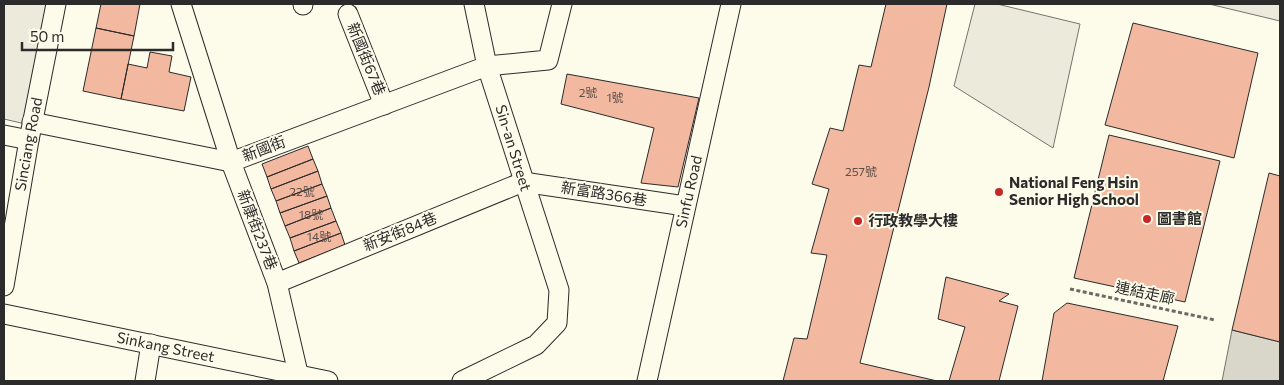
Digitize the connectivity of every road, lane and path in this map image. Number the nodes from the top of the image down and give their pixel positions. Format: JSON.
{"nodes":[{"id":1,"x":56,"y":4,"type":"edge"},
{"id":2,"x":181,"y":4,"type":"edge"},
{"id":3,"x":474,"y":4,"type":"edge"},
{"id":4,"x":562,"y":4,"type":"edge"},
{"id":5,"x":731,"y":4,"type":"edge"},
{"id":6,"x":348,"y":14,"type":"dead end"},
{"id":7,"x":487,"y":66,"type":"junction"},
{"id":8,"x":384,"y":105,"type":"junction"},
{"id":9,"x":30,"y":131,"type":"junction"},
{"id":10,"x":4,"y":135,"type":"edge"},
{"id":11,"x":231,"y":162,"type":"junction"},
{"id":12,"x":523,"y":182,"type":"junction"},
{"id":13,"x":685,"y":206,"type":"junction"},
{"id":14,"x":277,"y":283,"type":"junction"},
{"id":15,"x":4,"y":286,"type":"edge"},
{"id":16,"x":1070,"y":289,"type":"dead end"},
{"id":17,"x":4,"y":314,"type":"edge"},
{"id":18,"x":1215,"y":320,"type":"dead end"},
{"id":19,"x":151,"y":344,"type":"junction"},
{"id":20,"x":297,"y":377,"type":"edge"},
{"id":21,"x":145,"y":381,"type":"edge"},
{"id":22,"x":328,"y":381,"type":"edge"},
{"id":23,"x":462,"y":381,"type":"edge"},
{"id":24,"x":647,"y":381,"type":"edge"}],
"edges":[{"from":1,"to":9,"type":"street","name":"Sinciang Road"},
{"from":2,"to":11,"type":"street","name":"新康街237巷"},
{"from":3,"to":7,"type":"street","name":"Sin-an Street"},
{"from":4,"to":7,"type":"street","name":"新國街"},
{"from":5,"to":13,"type":"street","name":"Sinfu Road"},
{"from":6,"to":8,"type":"street","name":"新國街67巷"},
{"from":7,"to":8,"type":"street","name":"新國街"},
{"from":7,"to":12,"type":"street","name":"Sin-an Street"},
{"from":8,"to":11,"type":"street","name":"新國街"},
{"from":9,"to":10,"type":"street","name":"新國街"},
{"from":9,"to":11,"type":"street","name":"新國街"},
{"from":9,"to":15,"type":"street","name":"Sinciang Road"},
{"from":11,"to":14,"type":"street","name":"新康街237巷"},
{"from":12,"to":13,"type":"street","name":"新富路366巷"},
{"from":12,"to":14,"type":"street","name":"新安街84巷"},
{"from":12,"to":23,"type":"street","name":"Sin-an Street"},
{"from":13,"to":24,"type":"street","name":"Sinfu Road"},
{"from":14,"to":20,"type":"street","name":"新康街237巷"},
{"from":16,"to":18,"type":"path","name":"連結走廊"},
{"from":17,"to":19,"type":"street","name":"Sinkang Street"},
{"from":19,"to":20,"type":"street","name":"Sinkang Street"},
{"from":19,"to":21,"type":"street"},
{"from":20,"to":22,"type":"street","name":"Sinkang Street"}]}
